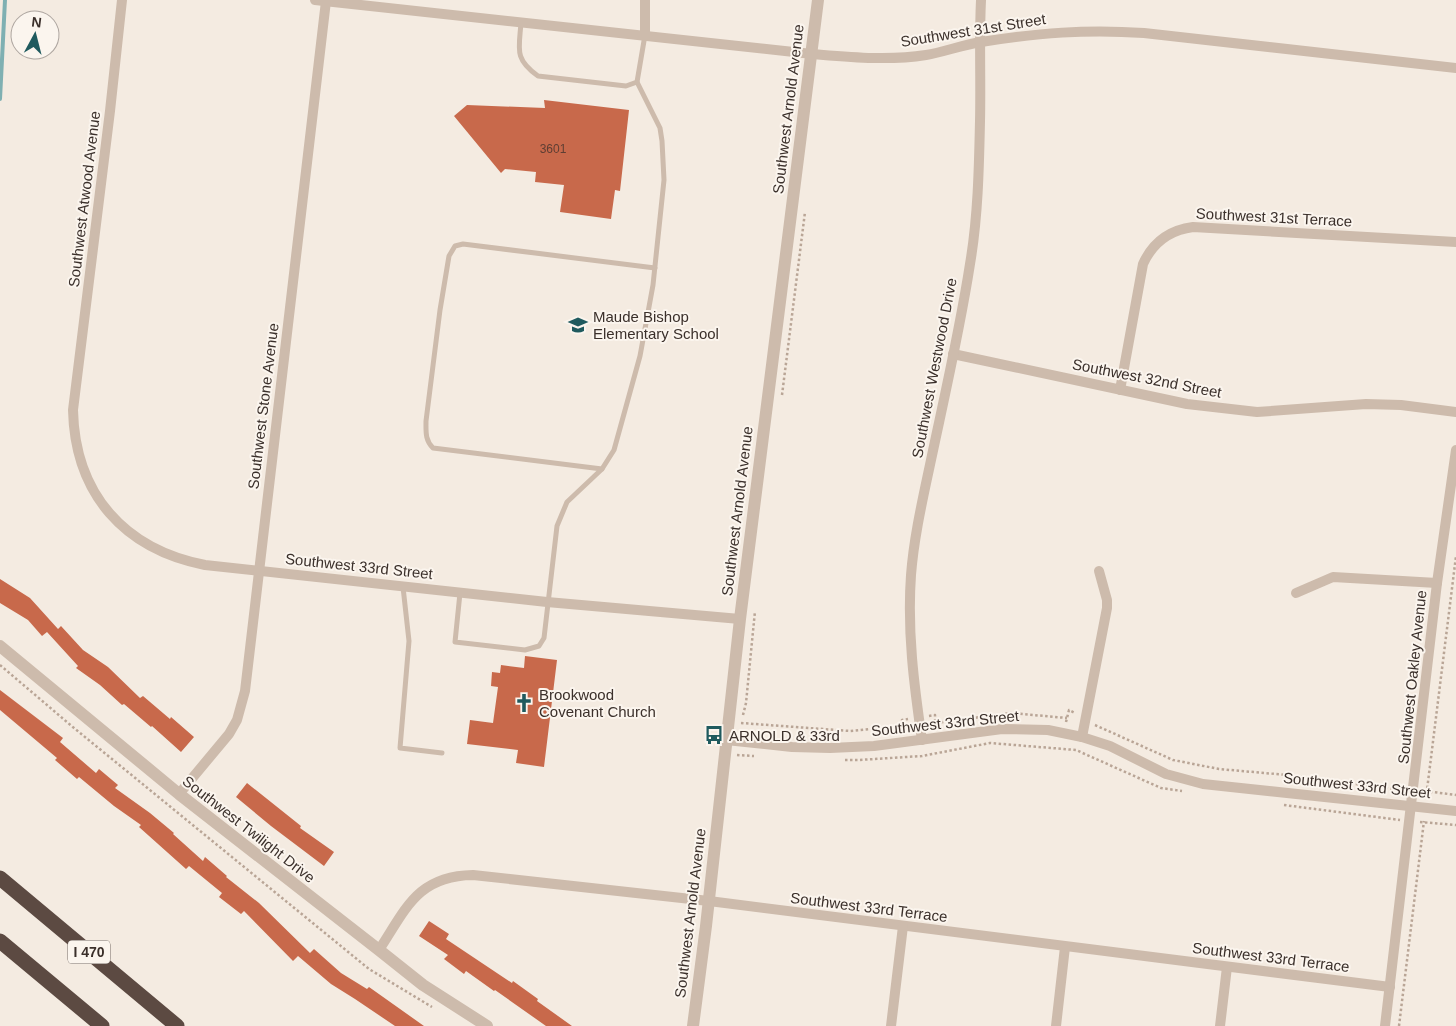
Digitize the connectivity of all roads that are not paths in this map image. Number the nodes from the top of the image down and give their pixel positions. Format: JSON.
{"nodes":[{"id":1,"x":122,"y":0,"type":"edge"},
{"id":2,"x":315,"y":0,"type":"edge"},
{"id":3,"x":645,"y":0,"type":"edge"},
{"id":4,"x":818,"y":0,"type":"edge"},
{"id":5,"x":981,"y":0,"type":"edge"},
{"id":6,"x":326,"y":1,"type":"junction"},
{"id":7,"x":521,"y":22,"type":"junction"},
{"id":8,"x":645,"y":36,"type":"junction"},
{"id":9,"x":979,"y":43,"type":"junction"},
{"id":10,"x":812,"y":54,"type":"junction"},
{"id":11,"x":1456,"y":68,"type":"edge"},
{"id":12,"x":637,"y":82,"type":"junction"},
{"id":13,"x":1456,"y":242,"type":"edge"},
{"id":14,"x":655,"y":268,"type":"junction"},
{"id":15,"x":953,"y":354,"type":"junction"},
{"id":16,"x":1120,"y":390,"type":"junction"},
{"id":17,"x":74,"y":402,"type":"joint"},
{"id":18,"x":1456,"y":412,"type":"edge"},
{"id":19,"x":1456,"y":450,"type":"edge"},
{"id":20,"x":602,"y":469,"type":"junction"},
{"id":21,"x":258,"y":571,"type":"junction"},
{"id":22,"x":1099,"y":571,"type":"dead end"},
{"id":23,"x":1437,"y":583,"type":"junction"},
{"id":24,"x":403,"y":586,"type":"junction"},
{"id":25,"x":460,"y":592,"type":"junction"},
{"id":26,"x":1296,"y":593,"type":"dead end"},
{"id":27,"x":547,"y":602,"type":"junction"},
{"id":28,"x":740,"y":619,"type":"junction"},
{"id":29,"x":0,"y":646,"type":"edge"},
{"id":30,"x":1082,"y":737,"type":"junction"},
{"id":31,"x":922,"y":740,"type":"junction"},
{"id":32,"x":731,"y":747,"type":"junction"},
{"id":33,"x":442,"y":753,"type":"dead end"},
{"id":34,"x":179,"y":794,"type":"junction"},
{"id":35,"x":1412,"y":806,"type":"junction"},
{"id":36,"x":1456,"y":811,"type":"edge"},
{"id":37,"x":0,"y":878,"type":"edge"},
{"id":38,"x":709,"y":901,"type":"junction"},
{"id":39,"x":903,"y":926,"type":"junction"},
{"id":40,"x":0,"y":941,"type":"edge"},
{"id":41,"x":1065,"y":947,"type":"junction"},
{"id":42,"x":379,"y":950,"type":"junction"},
{"id":43,"x":1227,"y":967,"type":"junction"},
{"id":44,"x":1390,"y":987,"type":"junction"},
{"id":45,"x":102,"y":1026,"type":"edge"},
{"id":46,"x":177,"y":1026,"type":"edge"},
{"id":47,"x":487,"y":1026,"type":"edge"},
{"id":48,"x":693,"y":1026,"type":"edge"},
{"id":49,"x":891,"y":1026,"type":"edge"},
{"id":50,"x":1056,"y":1026,"type":"edge"},
{"id":51,"x":1220,"y":1026,"type":"edge"},
{"id":52,"x":1385,"y":1026,"type":"edge"}],
"edges":[{"from":1,"to":17,"type":"street","name":"Southwest Atwood Avenue"},
{"from":2,"to":6,"type":"street","name":"Southwest 31st Street"},
{"from":3,"to":8,"type":"street"},
{"from":4,"to":10,"type":"street","name":"Southwest Arnold Avenue"},
{"from":5,"to":9,"type":"street","name":"Southwest Westwood Drive"},
{"from":6,"to":7,"type":"street","name":"Southwest 31st Street"},
{"from":6,"to":21,"type":"street","name":"Southwest Stone Avenue"},
{"from":7,"to":8,"type":"street","name":"Southwest 31st Street"},
{"from":7,"to":12,"type":"lane"},
{"from":8,"to":10,"type":"street","name":"Southwest 31st Street"},
{"from":8,"to":12,"type":"lane"},
{"from":9,"to":10,"type":"street","name":"Southwest 31st Street"},
{"from":9,"to":11,"type":"street","name":"Southwest 31st Street"},
{"from":9,"to":15,"type":"street","name":"Southwest Westwood Drive"},
{"from":10,"to":28,"type":"street","name":"Southwest Arnold Avenue"},
{"from":12,"to":14,"type":"lane"},
{"from":13,"to":16,"type":"street","name":"Southwest 31st Terrace"},
{"from":14,"to":20,"type":"lane"},
{"from":14,"to":20,"type":"lane"},
{"from":15,"to":16,"type":"street","name":"Southwest 32nd Street"},
{"from":15,"to":31,"type":"street","name":"Southwest Westwood Drive"},
{"from":16,"to":18,"type":"street","name":"Southwest 32nd Street"},
{"from":17,"to":21,"type":"street","name":"Southwest 33rd Street"},
{"from":19,"to":23,"type":"street","name":"Southwest Oakley Avenue"},
{"from":20,"to":27,"type":"lane"},
{"from":21,"to":24,"type":"street","name":"Southwest 33rd Street"},
{"from":21,"to":34,"type":"street","name":"Southwest Stone Avenue"},
{"from":22,"to":30,"type":"street"},
{"from":23,"to":26,"type":"street"},
{"from":23,"to":35,"type":"street","name":"Southwest Oakley Avenue"},
{"from":24,"to":25,"type":"street","name":"Southwest 33rd Street"},
{"from":24,"to":33,"type":"lane"},
{"from":25,"to":27,"type":"street","name":"Southwest 33rd Street"},
{"from":25,"to":27,"type":"lane"},
{"from":27,"to":28,"type":"street","name":"Southwest 33rd Street"},
{"from":28,"to":32,"type":"street","name":"Southwest Arnold Avenue"},
{"from":29,"to":34,"type":"street","name":"Southwest Twilight Drive"},
{"from":30,"to":31,"type":"street","name":"Southwest 33rd Street"},
{"from":30,"to":35,"type":"street","name":"Southwest 33rd Street"},
{"from":31,"to":32,"type":"street","name":"Southwest 33rd Street"},
{"from":32,"to":38,"type":"street","name":"Southwest Arnold Avenue"},
{"from":34,"to":42,"type":"street","name":"Southwest Twilight Drive"},
{"from":35,"to":36,"type":"street","name":"Southwest 33rd Street"},
{"from":35,"to":44,"type":"street","name":"Southwest Oakley Avenue"},
{"from":37,"to":46,"type":"highway","number":"I 470"},
{"from":38,"to":39,"type":"street","name":"Southwest 33rd Terrace"},
{"from":38,"to":42,"type":"street","name":"Southwest 33rd Terrace"},
{"from":38,"to":48,"type":"street","name":"Southwest Arnold Avenue"},
{"from":39,"to":41,"type":"street","name":"Southwest 33rd Terrace"},
{"from":39,"to":49,"type":"street"},
{"from":40,"to":45,"type":"highway"},
{"from":41,"to":43,"type":"street","name":"Southwest 33rd Terrace"},
{"from":41,"to":50,"type":"street"},
{"from":42,"to":47,"type":"street","name":"Southwest Twilight Drive"},
{"from":43,"to":44,"type":"street","name":"Southwest 33rd Terrace"},
{"from":43,"to":51,"type":"street"},
{"from":44,"to":52,"type":"street","name":"Southwest Oakley Avenue"}]}
